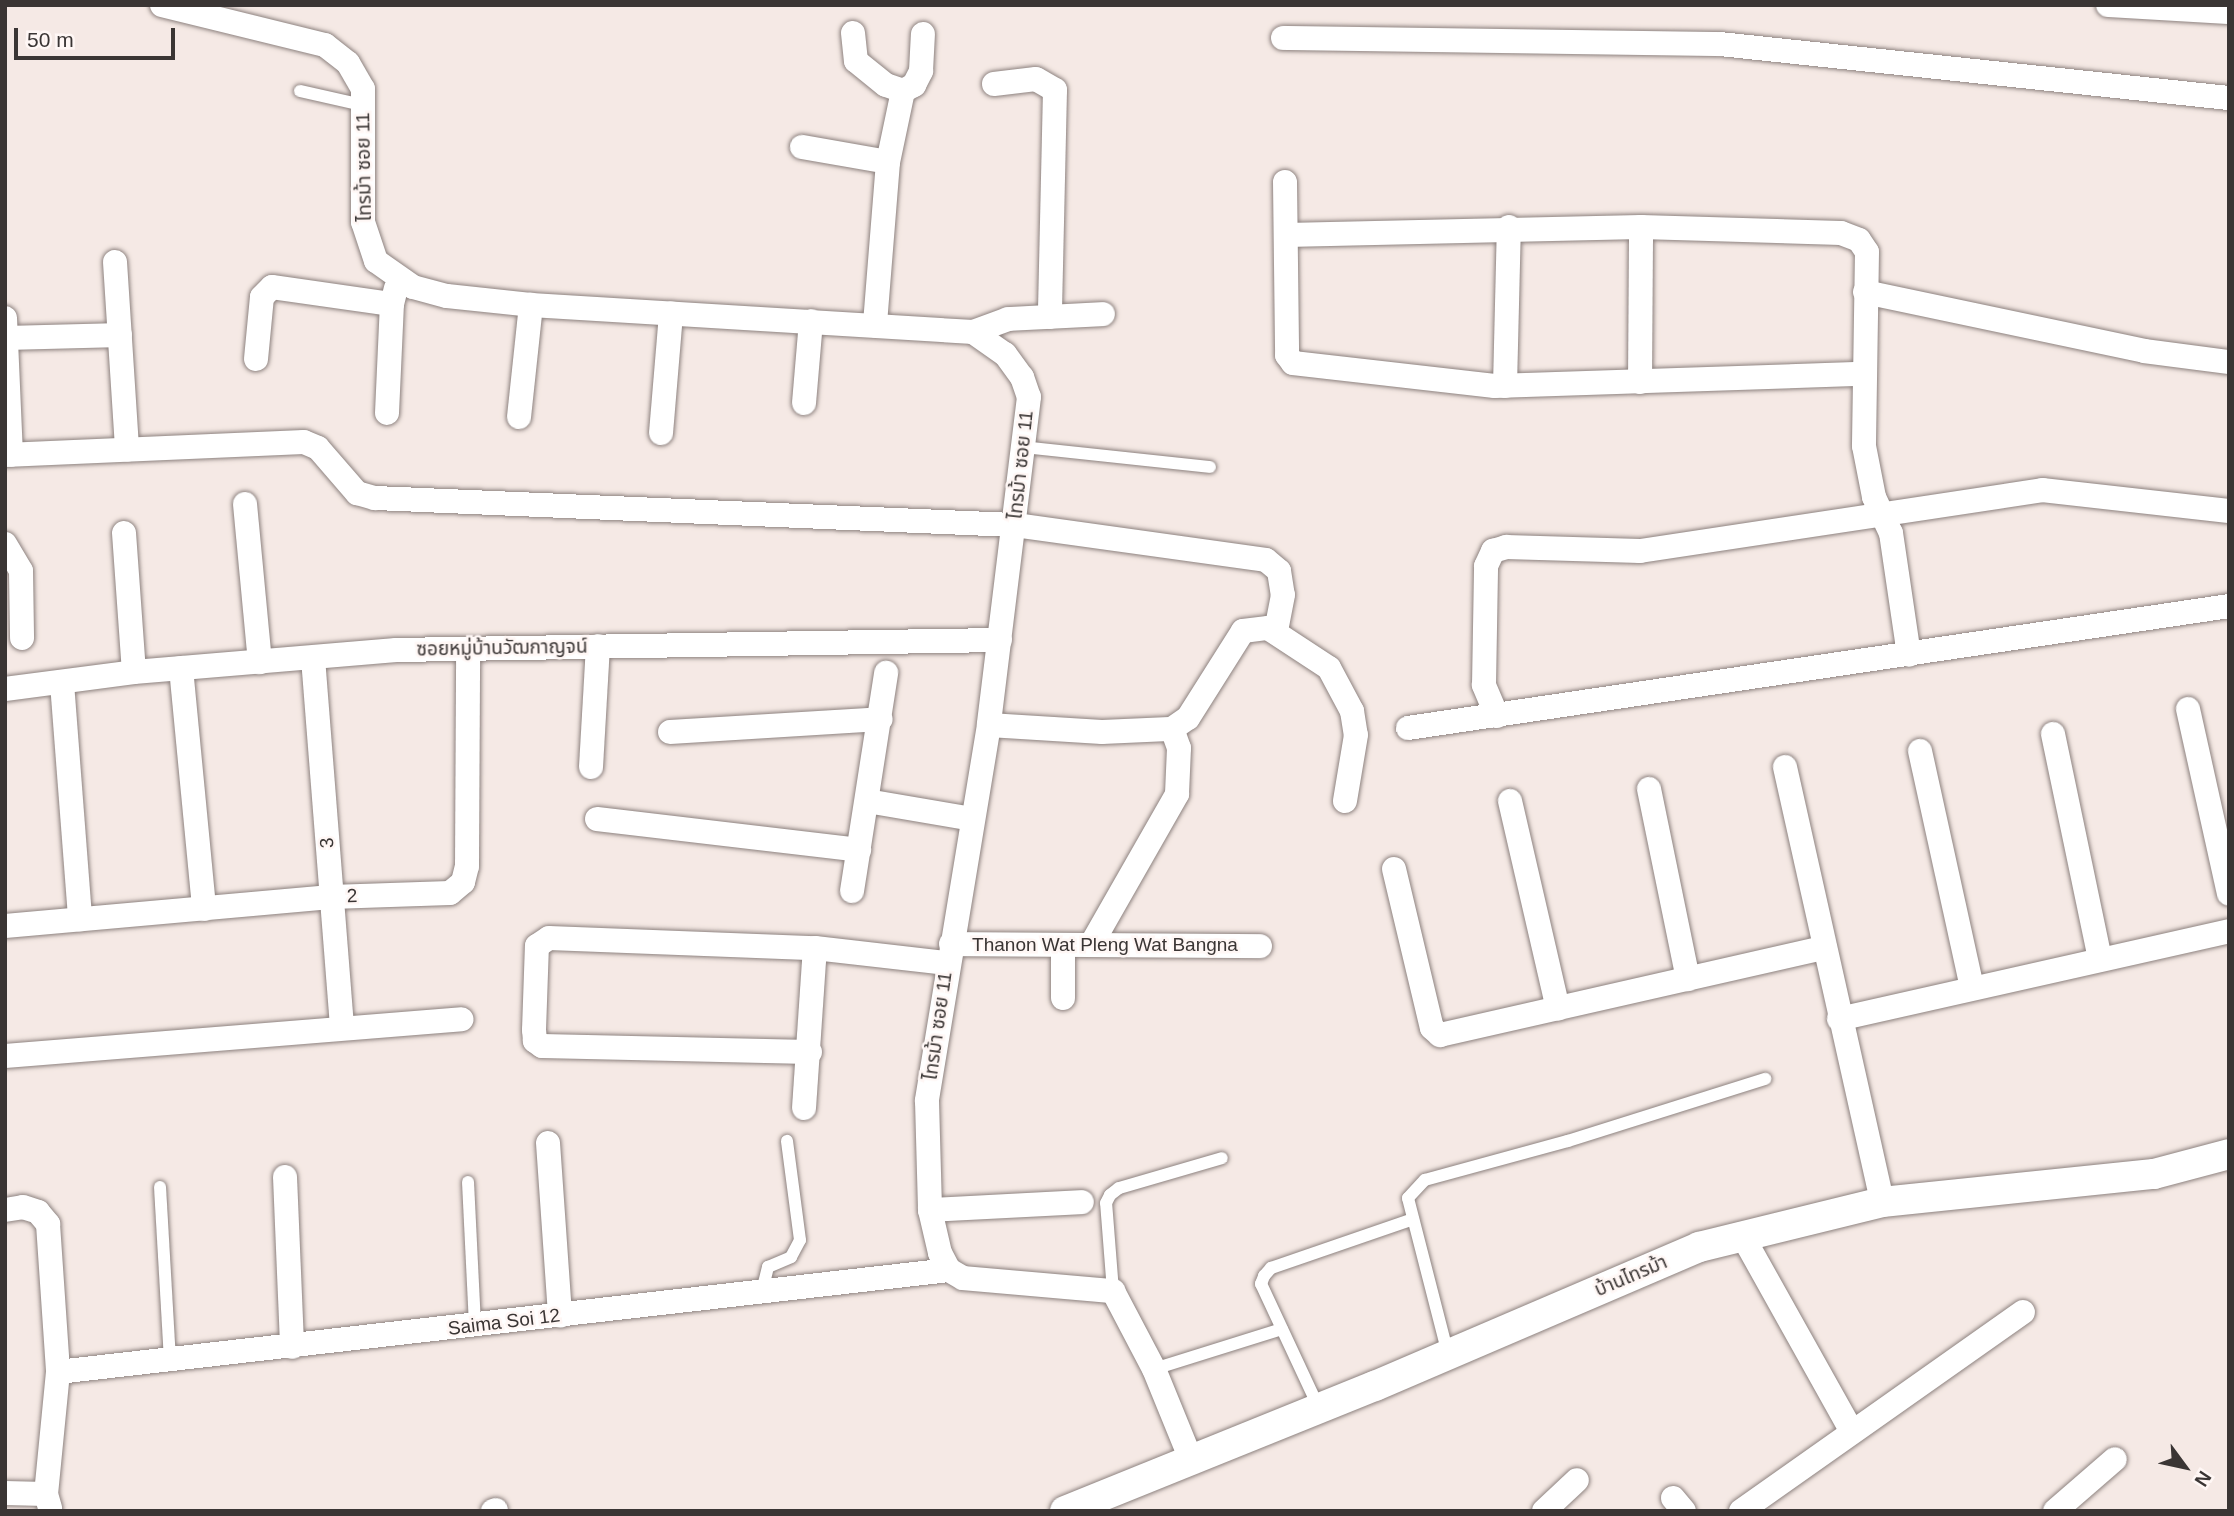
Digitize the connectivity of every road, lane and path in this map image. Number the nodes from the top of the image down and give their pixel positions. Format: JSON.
{"nodes":[{"id":1,"x":162,"y":5,"type":"edge"},
{"id":2,"x":2108,"y":5,"type":"edge"},
{"id":3,"x":2199,"y":8,"type":"edge"},
{"id":4,"x":2229,"y":12,"type":"edge"},
{"id":5,"x":226,"y":13,"type":"edge"},
{"id":6,"x":853,"y":33,"type":"dead end"},
{"id":7,"x":923,"y":34,"type":"dead end"},
{"id":8,"x":1283,"y":38,"type":"dead end"},
{"id":9,"x":995,"y":84,"type":"dead end"},
{"id":10,"x":300,"y":91,"type":"dead end"},
{"id":11,"x":903,"y":91,"type":"junction"},
{"id":12,"x":2229,"y":98,"type":"edge"},
{"id":13,"x":362,"y":105,"type":"junction"},
{"id":14,"x":802,"y":147,"type":"dead end"},
{"id":15,"x":888,"y":162,"type":"junction"},
{"id":16,"x":1284,"y":182,"type":"dead end"},
{"id":17,"x":1509,"y":227,"type":"junction"},
{"id":18,"x":1641,"y":227,"type":"junction"},
{"id":19,"x":1286,"y":235,"type":"junction"},
{"id":20,"x":115,"y":262,"type":"dead end"},
{"id":21,"x":399,"y":277,"type":"junction"},
{"id":22,"x":1865,"y":292,"type":"junction"},
{"id":23,"x":391,"y":304,"type":"junction"},
{"id":24,"x":531,"y":304,"type":"junction"},
{"id":25,"x":671,"y":313,"type":"junction"},
{"id":26,"x":1103,"y":314,"type":"dead end"},
{"id":27,"x":1050,"y":317,"type":"junction"},
{"id":28,"x":811,"y":321,"type":"junction"},
{"id":29,"x":875,"y":325,"type":"junction"},
{"id":30,"x":7,"y":328,"type":"edge"},
{"id":31,"x":973,"y":332,"type":"junction"},
{"id":32,"x":120,"y":335,"type":"junction"},
{"id":33,"x":256,"y":359,"type":"dead end"},
{"id":34,"x":2229,"y":362,"type":"edge"},
{"id":35,"x":1862,"y":374,"type":"junction"},
{"id":36,"x":1640,"y":382,"type":"junction"},
{"id":37,"x":1505,"y":386,"type":"junction"},
{"id":38,"x":804,"y":403,"type":"dead end"},
{"id":39,"x":387,"y":412,"type":"dead end"},
{"id":40,"x":519,"y":417,"type":"dead end"},
{"id":41,"x":661,"y":433,"type":"dead end"},
{"id":42,"x":1023,"y":447,"type":"junction"},
{"id":43,"x":127,"y":450,"type":"junction"},
{"id":44,"x":8,"y":455,"type":"edge"},
{"id":45,"x":1210,"y":467,"type":"dead end"},
{"id":46,"x":245,"y":504,"type":"dead end"},
{"id":47,"x":2229,"y":511,"type":"edge"},
{"id":48,"x":1880,"y":513,"type":"junction"},
{"id":49,"x":1015,"y":525,"type":"junction"},
{"id":50,"x":124,"y":533,"type":"dead end"},
{"id":51,"x":5,"y":544,"type":"edge"},
{"id":52,"x":2229,"y":606,"type":"edge"},
{"id":53,"x":1276,"y":632,"type":"junction"},
{"id":54,"x":22,"y":638,"type":"dead end"},
{"id":55,"x":1000,"y":640,"type":"junction"},
{"id":56,"x":598,"y":646,"type":"junction"},
{"id":57,"x":468,"y":649,"type":"junction"},
{"id":58,"x":1909,"y":655,"type":"junction"},
{"id":59,"x":313,"y":658,"type":"junction"},
{"id":60,"x":260,"y":662,"type":"junction"},
{"id":61,"x":181,"y":668,"type":"junction"},
{"id":62,"x":134,"y":671,"type":"junction"},
{"id":63,"x":886,"y":673,"type":"dead end"},
{"id":64,"x":62,"y":683,"type":"junction"},
{"id":65,"x":5,"y":688,"type":"edge"},
{"id":66,"x":2188,"y":709,"type":"dead end"},
{"id":67,"x":1497,"y":716,"type":"junction"},
{"id":68,"x":881,"y":719,"type":"junction"},
{"id":69,"x":989,"y":724,"type":"junction"},
{"id":70,"x":1408,"y":728,"type":"dead end"},
{"id":71,"x":1172,"y":729,"type":"junction"},
{"id":72,"x":670,"y":732,"type":"dead end"},
{"id":73,"x":2053,"y":734,"type":"dead end"},
{"id":74,"x":1920,"y":751,"type":"dead end"},
{"id":75,"x":591,"y":767,"type":"dead end"},
{"id":76,"x":1785,"y":767,"type":"dead end"},
{"id":77,"x":1649,"y":789,"type":"dead end"},
{"id":78,"x":867,"y":801,"type":"junction"},
{"id":79,"x":1345,"y":801,"type":"dead end"},
{"id":80,"x":1510,"y":801,"type":"dead end"},
{"id":81,"x":972,"y":818,"type":"junction"},
{"id":82,"x":597,"y":819,"type":"dead end"},
{"id":83,"x":859,"y":850,"type":"junction"},
{"id":84,"x":1394,"y":869,"type":"dead end"},
{"id":85,"x":852,"y":891,"type":"dead end"},
{"id":86,"x":2229,"y":894,"type":"edge"},
{"id":87,"x":331,"y":897,"type":"junction"},
{"id":88,"x":204,"y":909,"type":"junction"},
{"id":89,"x":80,"y":919,"type":"junction"},
{"id":90,"x":5,"y":926,"type":"edge"},
{"id":91,"x":2229,"y":931,"type":"edge"},
{"id":92,"x":1063,"y":945,"type":"junction"},
{"id":93,"x":1091,"y":945,"type":"junction"},
{"id":94,"x":1260,"y":946,"type":"dead end"},
{"id":95,"x":815,"y":948,"type":"junction"},
{"id":96,"x":1823,"y":948,"type":"junction"},
{"id":97,"x":949,"y":953,"type":"junction"},
{"id":98,"x":2101,"y":959,"type":"junction"},
{"id":99,"x":1688,"y":979,"type":"junction"},
{"id":100,"x":1972,"y":988,"type":"junction"},
{"id":101,"x":1063,"y":998,"type":"dead end"},
{"id":102,"x":1558,"y":1009,"type":"junction"},
{"id":103,"x":462,"y":1019,"type":"dead end"},
{"id":104,"x":1839,"y":1019,"type":"junction"},
{"id":105,"x":342,"y":1028,"type":"junction"},
{"id":106,"x":810,"y":1052,"type":"junction"},
{"id":107,"x":5,"y":1056,"type":"edge"},
{"id":108,"x":1765,"y":1079,"type":"dead end"},
{"id":109,"x":804,"y":1108,"type":"dead end"},
{"id":110,"x":787,"y":1141,"type":"dead end"},
{"id":111,"x":548,"y":1143,"type":"dead end"},
{"id":112,"x":2229,"y":1154,"type":"edge"},
{"id":113,"x":1222,"y":1158,"type":"dead end"},
{"id":114,"x":285,"y":1177,"type":"dead end"},
{"id":115,"x":468,"y":1182,"type":"dead end"},
{"id":116,"x":160,"y":1187,"type":"dead end"},
{"id":117,"x":1082,"y":1202,"type":"dead end"},
{"id":118,"x":1882,"y":1202,"type":"junction"},
{"id":119,"x":5,"y":1210,"type":"edge"},
{"id":120,"x":930,"y":1210,"type":"junction"},
{"id":121,"x":1413,"y":1219,"type":"junction"},
{"id":122,"x":1742,"y":1235,"type":"junction"},
{"id":123,"x":949,"y":1270,"type":"junction"},
{"id":124,"x":1112,"y":1291,"type":"junction"},
{"id":125,"x":762,"y":1292,"type":"junction"},
{"id":126,"x":2023,"y":1312,"type":"dead end"},
{"id":127,"x":560,"y":1316,"type":"junction"},
{"id":128,"x":475,"y":1325,"type":"junction"},
{"id":129,"x":1282,"y":1329,"type":"junction"},
{"id":130,"x":292,"y":1347,"type":"junction"},
{"id":131,"x":1448,"y":1354,"type":"junction"},
{"id":132,"x":170,"y":1362,"type":"junction"},
{"id":133,"x":1154,"y":1369,"type":"junction"},
{"id":134,"x":58,"y":1372,"type":"junction"},
{"id":135,"x":1318,"y":1406,"type":"junction"},
{"id":136,"x":1851,"y":1430,"type":"junction"},
{"id":137,"x":1190,"y":1457,"type":"junction"},
{"id":138,"x":2115,"y":1458,"type":"dead end"},
{"id":139,"x":1577,"y":1480,"type":"dead end"},
{"id":140,"x":5,"y":1493,"type":"edge"},
{"id":141,"x":48,"y":1503,"type":"edge"},
{"id":142,"x":1065,"y":1511,"type":"edge"},
{"id":143,"x":1544,"y":1511,"type":"edge"},
{"id":144,"x":1741,"y":1511,"type":"edge"},
{"id":145,"x":2055,"y":1511,"type":"edge"}],
"edges":[{"from":1,"to":5,"type":"street","name":"ไทรม้า ซอย 11"},
{"from":2,"to":3,"type":"street"},
{"from":3,"to":4,"type":"street"},
{"from":5,"to":13,"type":"street","name":"ไทรม้า ซอย 11"},
{"from":6,"to":11,"type":"street"},
{"from":7,"to":11,"type":"street"},
{"from":8,"to":12,"type":"street"},
{"from":9,"to":27,"type":"street"},
{"from":10,"to":13,"type":"lane"},
{"from":11,"to":15,"type":"street"},
{"from":13,"to":21,"type":"street","name":"ไทรม้า ซอย 11"},
{"from":14,"to":15,"type":"street"},
{"from":15,"to":29,"type":"street"},
{"from":16,"to":19,"type":"street"},
{"from":17,"to":18,"type":"street"},
{"from":17,"to":19,"type":"street"},
{"from":17,"to":37,"type":"street"},
{"from":18,"to":22,"type":"street"},
{"from":18,"to":36,"type":"street"},
{"from":19,"to":37,"type":"street"},
{"from":20,"to":32,"type":"street"},
{"from":21,"to":23,"type":"street"},
{"from":21,"to":24,"type":"street","name":"ไทรม้า ซอย 11"},
{"from":22,"to":34,"type":"street"},
{"from":22,"to":35,"type":"street"},
{"from":23,"to":33,"type":"street"},
{"from":23,"to":39,"type":"street"},
{"from":24,"to":25,"type":"street","name":"ไทรม้า ซอย 11"},
{"from":24,"to":40,"type":"street"},
{"from":25,"to":28,"type":"street","name":"ไทรม้า ซอย 11"},
{"from":25,"to":41,"type":"street"},
{"from":26,"to":27,"type":"street"},
{"from":27,"to":31,"type":"street"},
{"from":28,"to":29,"type":"street","name":"ไทรม้า ซอย 11"},
{"from":28,"to":38,"type":"street"},
{"from":29,"to":31,"type":"street","name":"ไทรม้า ซอย 11"},
{"from":30,"to":32,"type":"street"},
{"from":30,"to":44,"type":"street"},
{"from":31,"to":42,"type":"street","name":"ไทรม้า ซอย 11"},
{"from":32,"to":43,"type":"street"},
{"from":35,"to":36,"type":"street"},
{"from":35,"to":48,"type":"street"},
{"from":36,"to":37,"type":"street"},
{"from":42,"to":45,"type":"lane"},
{"from":42,"to":49,"type":"street","name":"ไทรม้า ซอย 11"},
{"from":43,"to":44,"type":"street"},
{"from":43,"to":49,"type":"street"},
{"from":46,"to":60,"type":"street"},
{"from":47,"to":48,"type":"street"},
{"from":48,"to":58,"type":"street"},
{"from":48,"to":67,"type":"street"},
{"from":49,"to":53,"type":"street"},
{"from":49,"to":55,"type":"street","name":"ไทรม้า ซอย 11"},
{"from":50,"to":62,"type":"street"},
{"from":51,"to":54,"type":"street"},
{"from":52,"to":58,"type":"street"},
{"from":53,"to":71,"type":"street"},
{"from":53,"to":79,"type":"street"},
{"from":55,"to":56,"type":"street","name":"ซอยหมู่บ้านวัฒกาญจน์"},
{"from":55,"to":69,"type":"street","name":"ไทรม้า ซอย 11"},
{"from":56,"to":57,"type":"street","name":"ซอยหมู่บ้านวัฒกาญจน์"},
{"from":56,"to":75,"type":"street"},
{"from":57,"to":59,"type":"street","name":"ซอยหมู่บ้านวัฒกาญจน์"},
{"from":57,"to":87,"type":"street","name":"2"},
{"from":58,"to":67,"type":"street"},
{"from":59,"to":60,"type":"street","name":"ซอยหมู่บ้านวัฒกาญจน์"},
{"from":59,"to":87,"type":"street","name":"3"},
{"from":60,"to":61,"type":"street","name":"ซอยหมู่บ้านวัฒกาญจน์"},
{"from":61,"to":62,"type":"street","name":"ซอยหมู่บ้านวัฒกาญจน์"},
{"from":61,"to":88,"type":"street"},
{"from":62,"to":64,"type":"street","name":"ซอยหมู่บ้านวัฒกาญจน์"},
{"from":63,"to":68,"type":"street"},
{"from":64,"to":65,"type":"street","name":"ซอยหมู่บ้านวัฒกาญจน์"},
{"from":64,"to":89,"type":"street"},
{"from":66,"to":86,"type":"street"},
{"from":67,"to":70,"type":"street"},
{"from":68,"to":72,"type":"street"},
{"from":68,"to":78,"type":"street"},
{"from":69,"to":71,"type":"street"},
{"from":69,"to":81,"type":"street","name":"ไทรม้า ซอย 11"},
{"from":71,"to":93,"type":"street"},
{"from":73,"to":98,"type":"street"},
{"from":74,"to":100,"type":"street"},
{"from":76,"to":96,"type":"street"},
{"from":77,"to":99,"type":"street"},
{"from":78,"to":81,"type":"street"},
{"from":78,"to":83,"type":"street"},
{"from":80,"to":102,"type":"street"},
{"from":81,"to":97,"type":"street","name":"ไทรม้า ซอย 11"},
{"from":82,"to":83,"type":"street"},
{"from":83,"to":85,"type":"street"},
{"from":84,"to":102,"type":"street"},
{"from":87,"to":88,"type":"street","name":"2"},
{"from":87,"to":105,"type":"street","name":"3"},
{"from":88,"to":89,"type":"street","name":"2"},
{"from":89,"to":90,"type":"street","name":"2"},
{"from":91,"to":98,"type":"street"},
{"from":92,"to":93,"type":"street","name":"Thanon Wat Pleng Wat Bangna"},
{"from":92,"to":97,"type":"street","name":"Thanon Wat Pleng Wat Bangna"},
{"from":92,"to":101,"type":"street"},
{"from":93,"to":94,"type":"street","name":"Thanon Wat Pleng Wat Bangna"},
{"from":95,"to":97,"type":"street","name":"Thanon Wat Pleng Wat Bangna"},
{"from":95,"to":106,"type":"street"},
{"from":95,"to":106,"type":"street","name":"Thanon Wat Pleng Wat Bangna"},
{"from":96,"to":99,"type":"street"},
{"from":96,"to":104,"type":"street"},
{"from":97,"to":120,"type":"street","name":"ไทรม้า ซอย 11"},
{"from":98,"to":100,"type":"street"},
{"from":99,"to":102,"type":"street"},
{"from":100,"to":104,"type":"street"},
{"from":103,"to":105,"type":"street"},
{"from":104,"to":118,"type":"street"},
{"from":105,"to":107,"type":"street"},
{"from":106,"to":109,"type":"street"},
{"from":108,"to":121,"type":"lane"},
{"from":110,"to":125,"type":"lane"},
{"from":111,"to":127,"type":"street"},
{"from":112,"to":118,"type":"street","name":"บ้านไทรม้า"},
{"from":113,"to":124,"type":"lane"},
{"from":114,"to":130,"type":"street"},
{"from":115,"to":128,"type":"lane"},
{"from":116,"to":132,"type":"lane"},
{"from":117,"to":120,"type":"street"},
{"from":118,"to":122,"type":"street","name":"บ้านไทรม้า"},
{"from":119,"to":134,"type":"street"},
{"from":120,"to":123,"type":"street","name":"ไทรม้า ซอย 11"},
{"from":121,"to":129,"type":"lane"},
{"from":121,"to":131,"type":"lane"},
{"from":122,"to":131,"type":"street","name":"บ้านไทรม้า"},
{"from":122,"to":136,"type":"street"},
{"from":123,"to":124,"type":"street"},
{"from":123,"to":125,"type":"street","name":"Saima Soi 12"},
{"from":124,"to":133,"type":"street"},
{"from":125,"to":127,"type":"street","name":"Saima Soi 12"},
{"from":126,"to":136,"type":"street"},
{"from":127,"to":128,"type":"street","name":"Saima Soi 12"},
{"from":128,"to":130,"type":"street","name":"Saima Soi 12"},
{"from":129,"to":133,"type":"lane"},
{"from":129,"to":135,"type":"lane"},
{"from":130,"to":132,"type":"street","name":"Saima Soi 12"},
{"from":131,"to":135,"type":"street","name":"บ้านไทรม้า"},
{"from":132,"to":134,"type":"street","name":"Saima Soi 12"},
{"from":133,"to":137,"type":"street"},
{"from":134,"to":141,"type":"street"},
{"from":135,"to":137,"type":"street","name":"บ้านไทรม้า"},
{"from":136,"to":144,"type":"street"},
{"from":137,"to":142,"type":"street","name":"บ้านไทรม้า"},
{"from":138,"to":145,"type":"street"},
{"from":139,"to":143,"type":"street"},
{"from":140,"to":141,"type":"street"}]}
